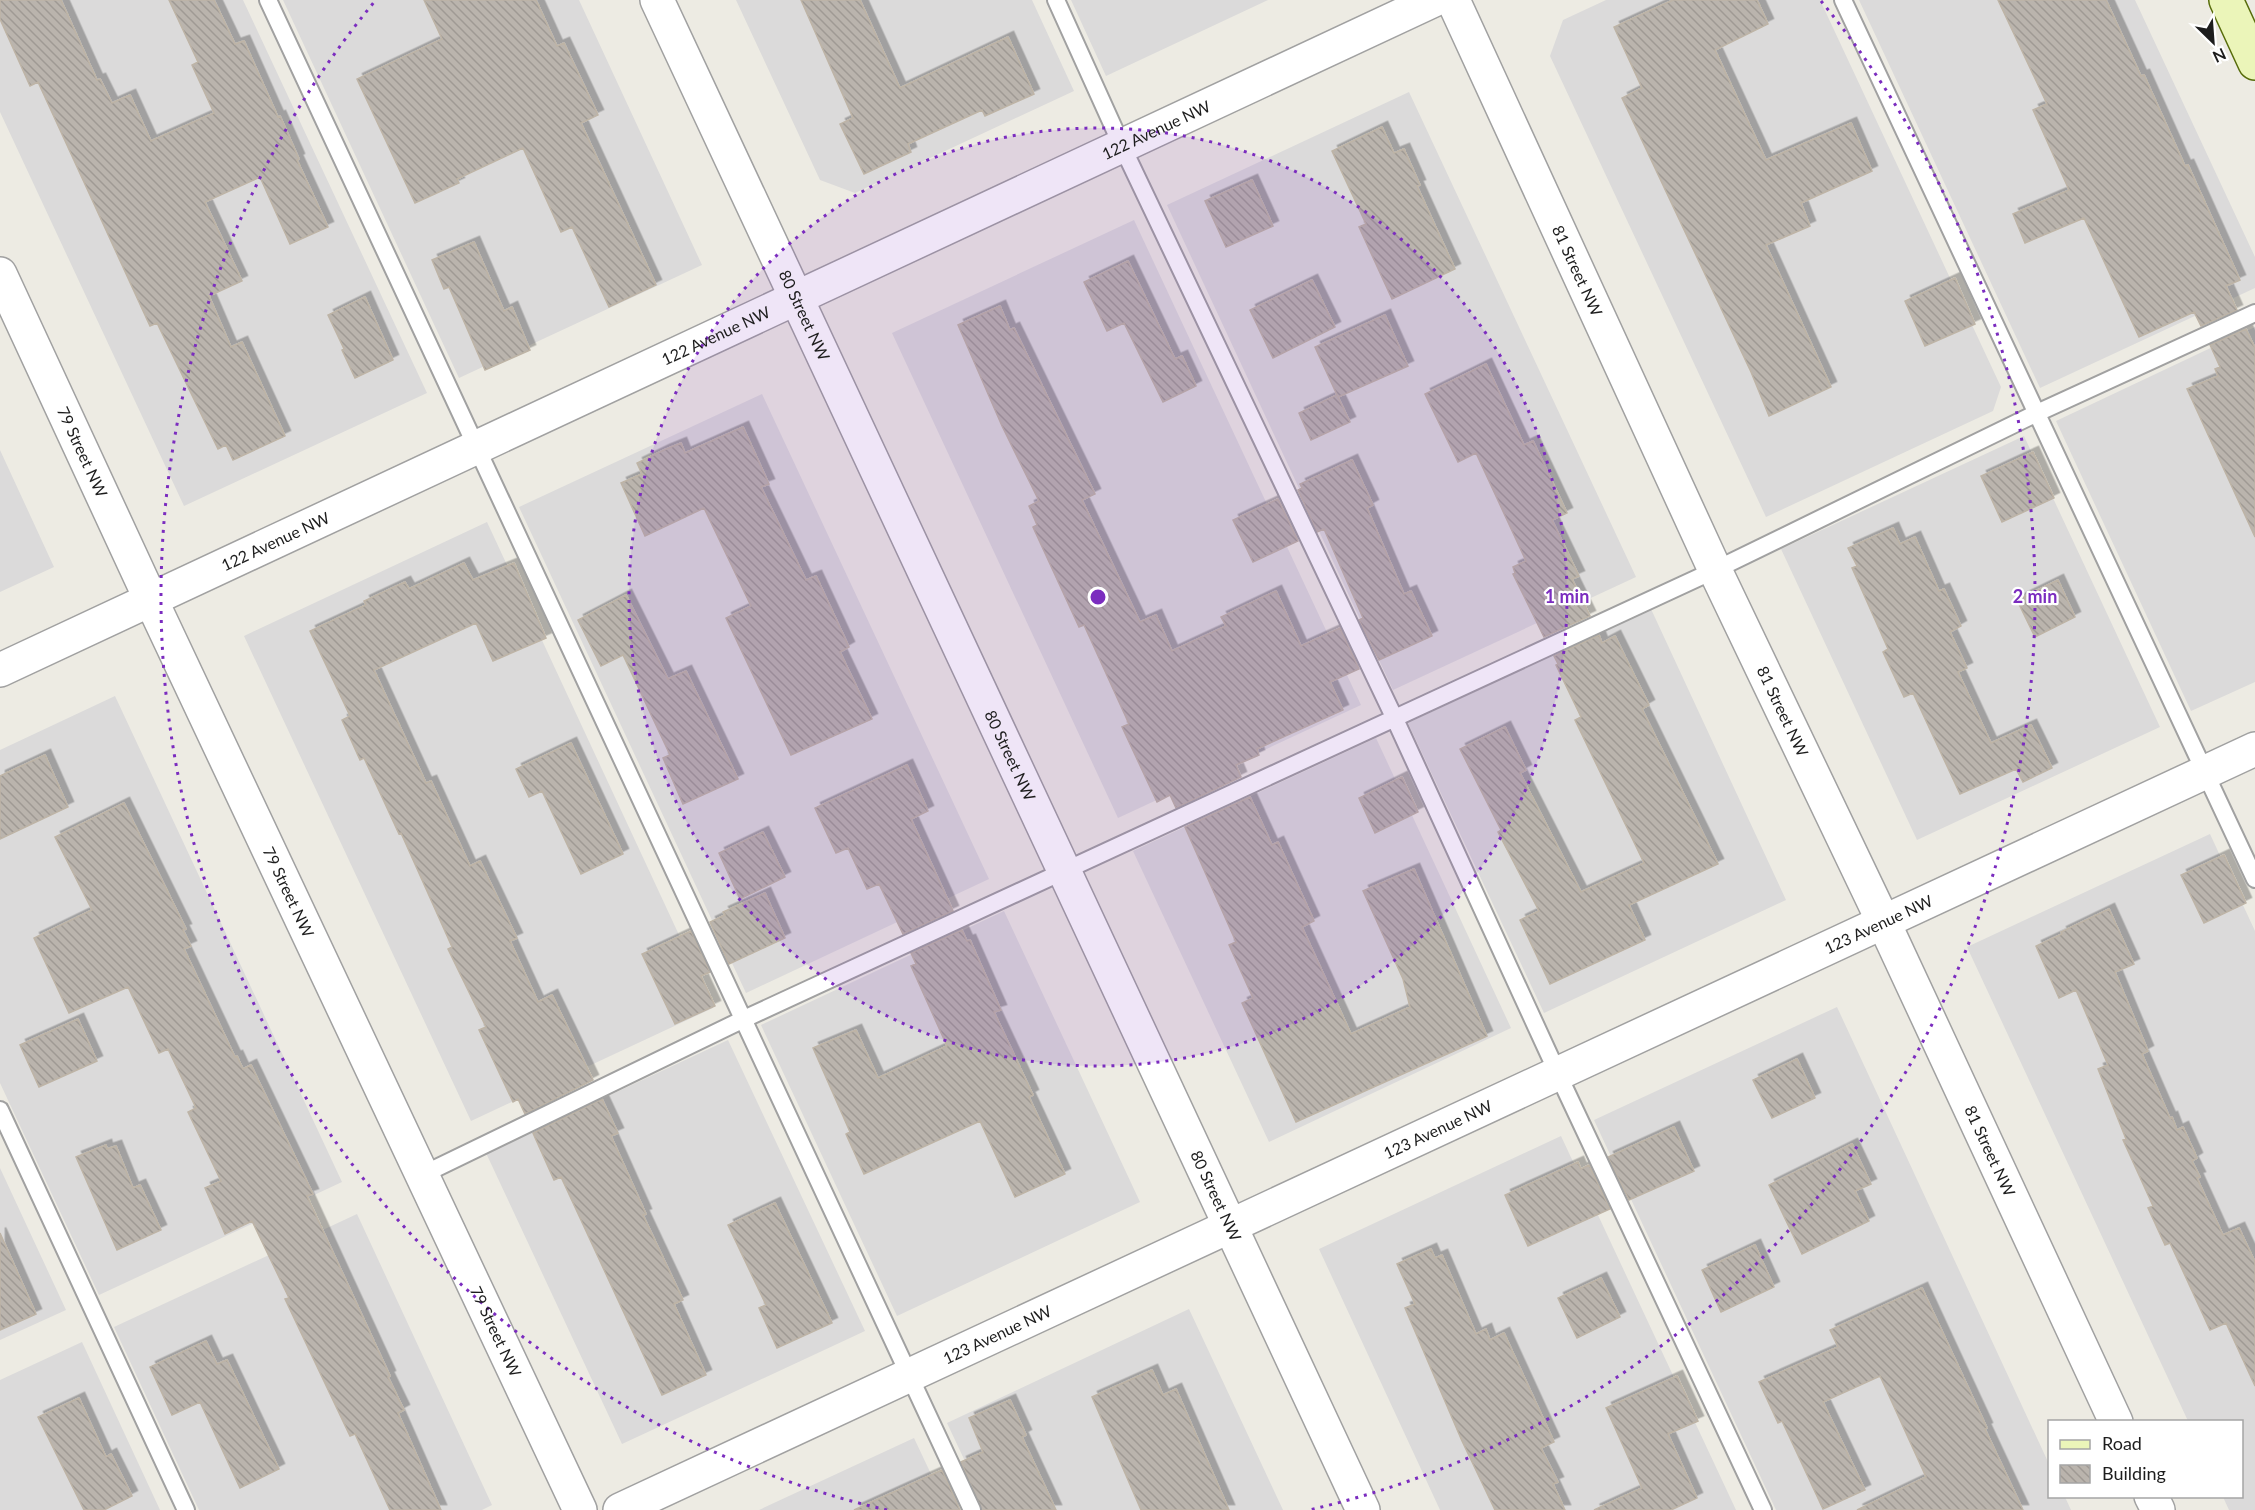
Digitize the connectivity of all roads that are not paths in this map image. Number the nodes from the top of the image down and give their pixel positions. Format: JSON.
{"nodes":[{"id":1,"x":268,"y":0,"type":"edge"},
{"id":2,"x":657,"y":0,"type":"edge"},
{"id":3,"x":1056,"y":0,"type":"edge"},
{"id":4,"x":1434,"y":0,"type":"edge"},
{"id":5,"x":1453,"y":0,"type":"edge"},
{"id":6,"x":1843,"y":0,"type":"edge"},
{"id":7,"x":2226,"y":0,"type":"edge"},
{"id":8,"x":2255,"y":63,"type":"edge"},
{"id":9,"x":1122,"y":146,"type":"junction"},
{"id":10,"x":0,"y":274,"type":"edge"},
{"id":11,"x":796,"y":298,"type":"junction"},
{"id":12,"x":2255,"y":313,"type":"edge"},
{"id":13,"x":2036,"y":414,"type":"junction"},
{"id":14,"x":476,"y":448,"type":"junction"},
{"id":15,"x":1715,"y":570,"type":"junction"},
{"id":16,"x":151,"y":600,"type":"junction"},
{"id":17,"x":0,"y":670,"type":"edge"},
{"id":18,"x":1394,"y":717,"type":"junction"},
{"id":19,"x":2255,"y":749,"type":"edge"},
{"id":20,"x":2205,"y":772,"type":"junction"},
{"id":21,"x":1064,"y":871,"type":"junction"},
{"id":22,"x":2255,"y":879,"type":"edge"},
{"id":23,"x":1884,"y":923,"type":"junction"},
{"id":24,"x":744,"y":1019,"type":"junction"},
{"id":25,"x":1558,"y":1074,"type":"junction"},
{"id":26,"x":0,"y":1110,"type":"edge"},
{"id":27,"x":422,"y":1175,"type":"junction"},
{"id":28,"x":1230,"y":1226,"type":"junction"},
{"id":29,"x":909,"y":1376,"type":"junction"},
{"id":30,"x":2115,"y":1420,"type":"edge"},
{"id":31,"x":186,"y":1510,"type":"edge"},
{"id":32,"x":580,"y":1510,"type":"edge"},
{"id":33,"x":620,"y":1510,"type":"edge"},
{"id":34,"x":972,"y":1510,"type":"edge"},
{"id":35,"x":1363,"y":1510,"type":"edge"},
{"id":36,"x":1763,"y":1510,"type":"edge"}],
"edges":[{"from":1,"to":14,"type":"lane"},
{"from":2,"to":11,"type":"street","name":"80 Street NW"},
{"from":3,"to":9,"type":"lane"},
{"from":4,"to":9,"type":"street","name":"122 Avenue NW"},
{"from":5,"to":15,"type":"street","name":"81 Street NW"},
{"from":6,"to":13,"type":"lane"},
{"from":7,"to":8,"type":"main road"},
{"from":9,"to":11,"type":"street","name":"122 Avenue NW"},
{"from":9,"to":18,"type":"lane"},
{"from":10,"to":16,"type":"street","name":"79 Street NW"},
{"from":11,"to":14,"type":"street","name":"122 Avenue NW"},
{"from":11,"to":21,"type":"street","name":"80 Street NW"},
{"from":12,"to":13,"type":"lane"},
{"from":13,"to":15,"type":"lane"},
{"from":13,"to":20,"type":"lane"},
{"from":14,"to":16,"type":"street","name":"122 Avenue NW"},
{"from":14,"to":24,"type":"lane"},
{"from":15,"to":18,"type":"lane"},
{"from":15,"to":23,"type":"street","name":"81 Street NW"},
{"from":16,"to":17,"type":"street","name":"122 Avenue NW"},
{"from":16,"to":27,"type":"street","name":"79 Street NW"},
{"from":18,"to":21,"type":"lane"},
{"from":18,"to":25,"type":"lane"},
{"from":19,"to":20,"type":"street","name":"123 Avenue NW"},
{"from":20,"to":22,"type":"lane"},
{"from":20,"to":23,"type":"street","name":"123 Avenue NW"},
{"from":21,"to":24,"type":"lane"},
{"from":21,"to":28,"type":"street","name":"80 Street NW"},
{"from":23,"to":25,"type":"street","name":"123 Avenue NW"},
{"from":23,"to":30,"type":"street","name":"81 Street NW"},
{"from":24,"to":27,"type":"lane"},
{"from":24,"to":29,"type":"lane"},
{"from":25,"to":28,"type":"street","name":"123 Avenue NW"},
{"from":25,"to":36,"type":"lane"},
{"from":26,"to":31,"type":"lane"},
{"from":27,"to":32,"type":"street","name":"79 Street NW"},
{"from":28,"to":29,"type":"street","name":"123 Avenue NW"},
{"from":28,"to":35,"type":"street","name":"80 Street NW"},
{"from":29,"to":33,"type":"street","name":"123 Avenue NW"},
{"from":29,"to":34,"type":"lane"}]}
